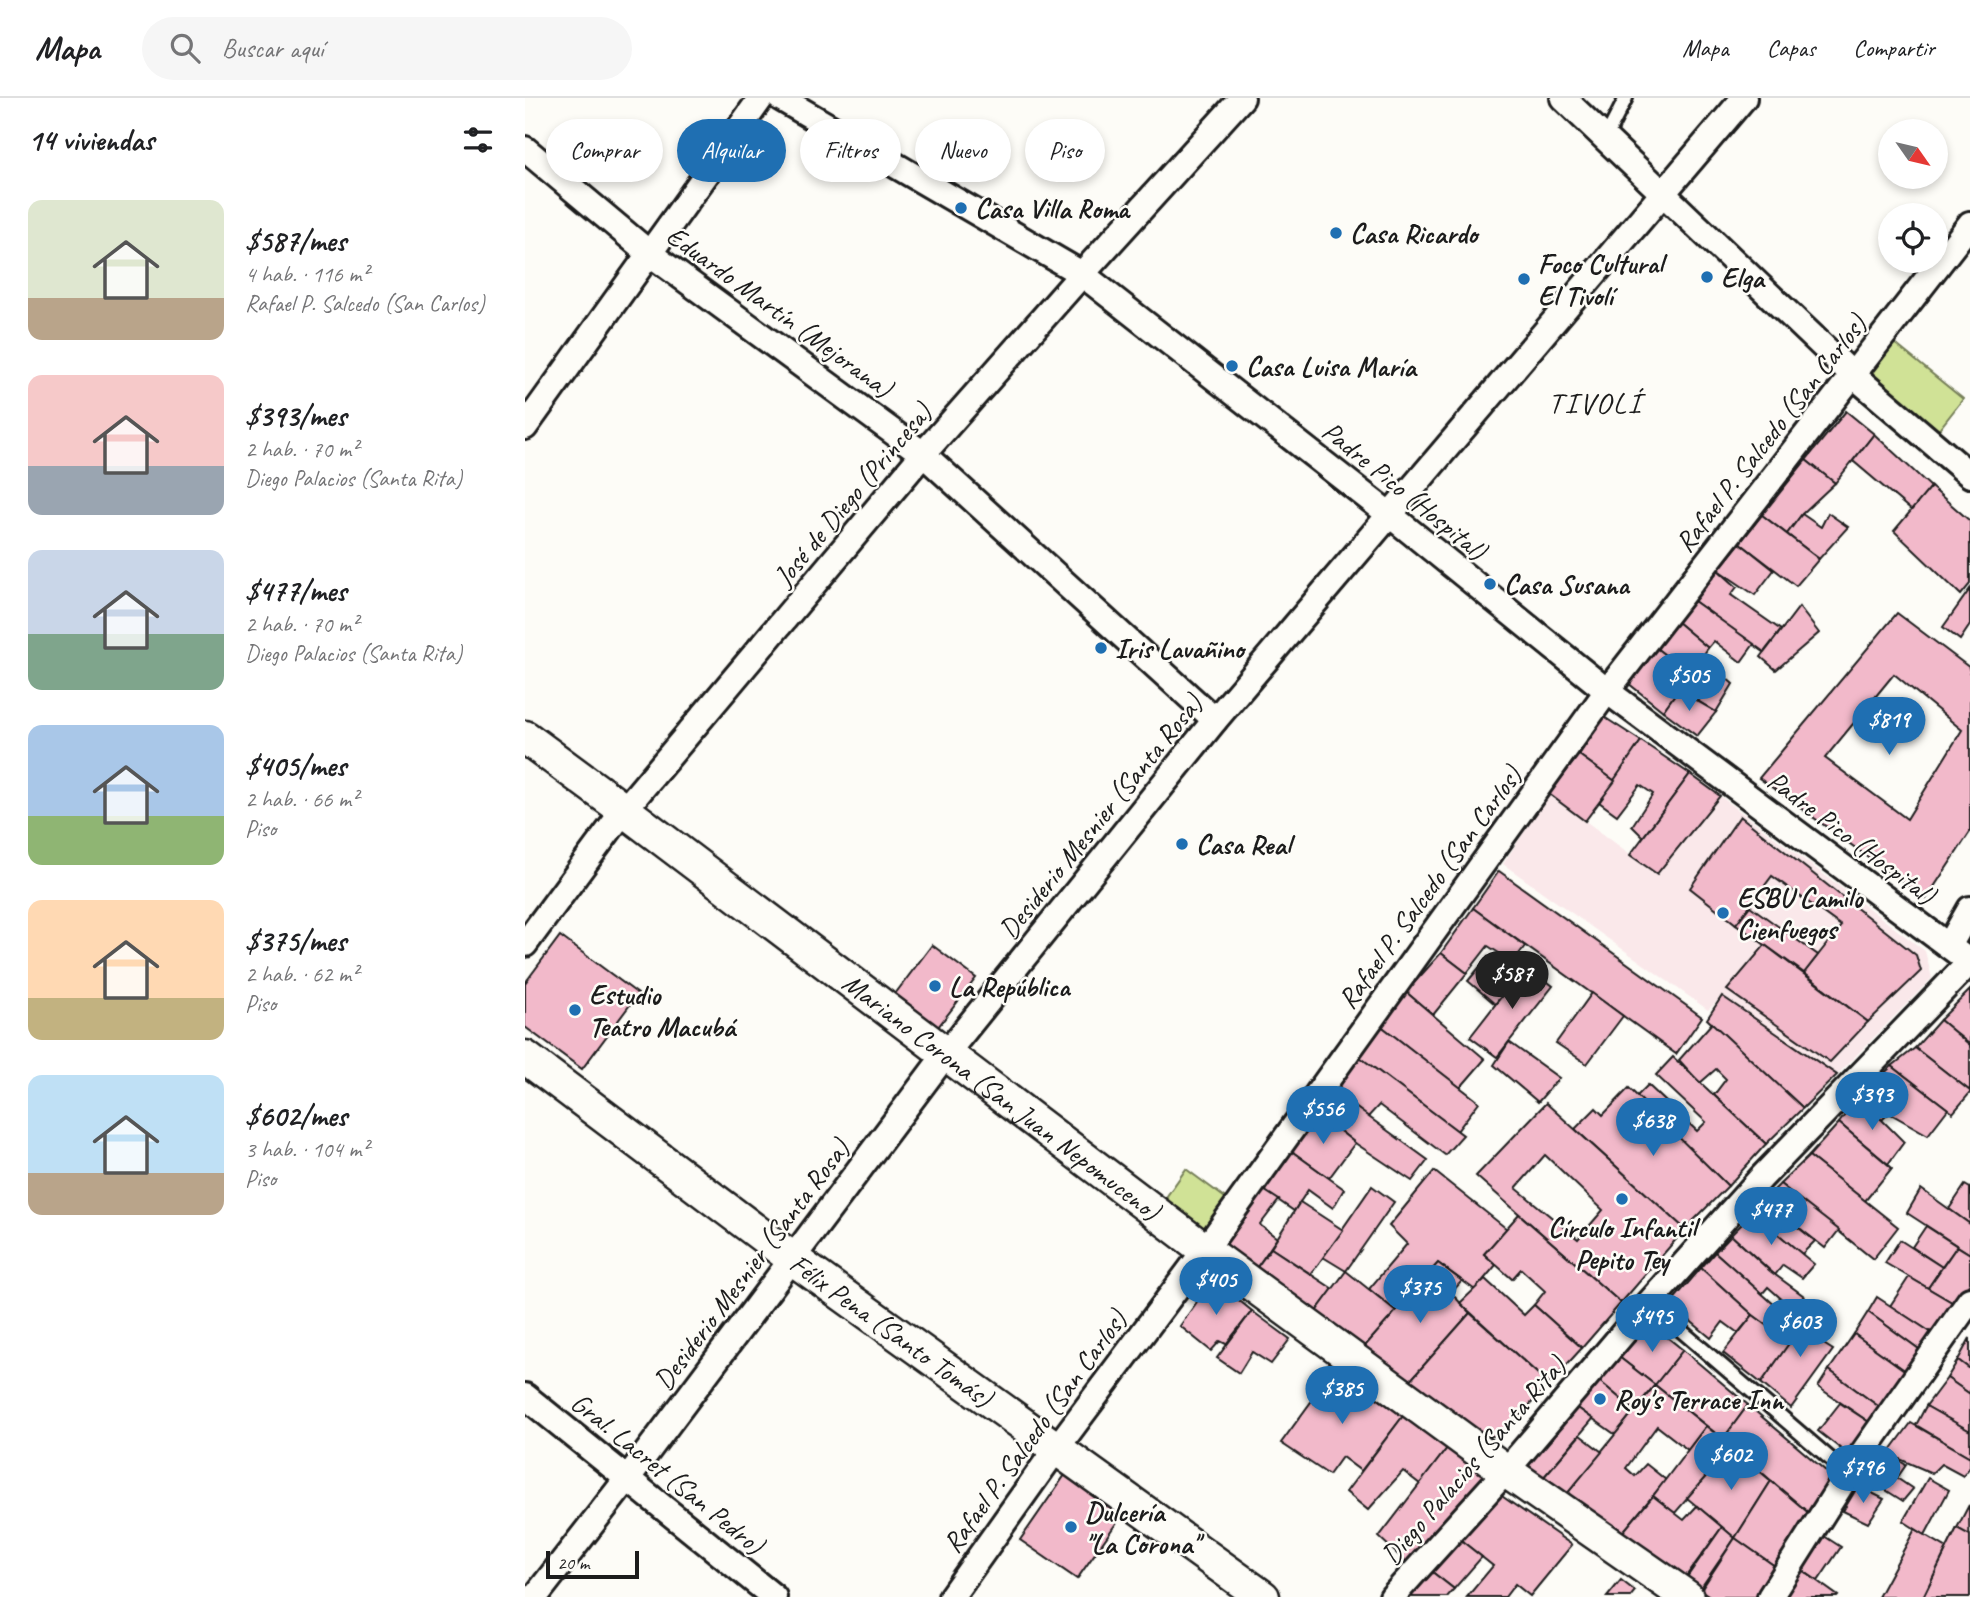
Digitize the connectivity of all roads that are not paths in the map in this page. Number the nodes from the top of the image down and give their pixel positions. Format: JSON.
{"nodes":[{"id":1,"x":761,"y":98,"type":"edge"},
{"id":2,"x":780,"y":98,"type":"edge"},
{"id":3,"x":1242,"y":98,"type":"edge"},
{"id":4,"x":1563,"y":98,"type":"edge"},
{"id":5,"x":1626,"y":98,"type":"edge"},
{"id":6,"x":1744,"y":98,"type":"edge"},
{"id":7,"x":1606,"y":137,"type":"junction"},
{"id":8,"x":525,"y":149,"type":"edge"},
{"id":9,"x":1664,"y":194,"type":"junction"},
{"id":10,"x":1970,"y":224,"type":"edge"},
{"id":11,"x":649,"y":253,"type":"junction"},
{"id":12,"x":1082,"y":274,"type":"junction"},
{"id":13,"x":1853,"y":375,"type":"junction"},
{"id":14,"x":525,"y":427,"type":"edge"},
{"id":15,"x":923,"y":454,"type":"junction"},
{"id":16,"x":1970,"y":475,"type":"edge"},
{"id":17,"x":1390,"y":515,"type":"junction"},
{"id":18,"x":1607,"y":691,"type":"junction"},
{"id":19,"x":1215,"y":720,"type":"junction"},
{"id":20,"x":525,"y":737,"type":"edge"},
{"id":21,"x":624,"y":810,"type":"junction"},
{"id":22,"x":1970,"y":909,"type":"edge"},
{"id":23,"x":525,"y":944,"type":"edge"},
{"id":24,"x":1949,"y":946,"type":"junction"},
{"id":25,"x":1970,"y":962,"type":"edge"},
{"id":26,"x":945,"y":1055,"type":"junction"},
{"id":27,"x":525,"y":1057,"type":"edge"},
{"id":28,"x":1205,"y":1250,"type":"junction"},
{"id":29,"x":793,"y":1259,"type":"junction"},
{"id":30,"x":1970,"y":1300,"type":"edge"},
{"id":31,"x":1649,"y":1303,"type":"junction"},
{"id":32,"x":525,"y":1396,"type":"edge"},
{"id":33,"x":1056,"y":1449,"type":"junction"},
{"id":34,"x":1506,"y":1471,"type":"junction"},
{"id":35,"x":1848,"y":1474,"type":"junction"},
{"id":36,"x":627,"y":1479,"type":"junction"},
{"id":37,"x":535,"y":1597,"type":"edge"},
{"id":38,"x":774,"y":1597,"type":"edge"},
{"id":39,"x":951,"y":1597,"type":"edge"},
{"id":40,"x":1263,"y":1597,"type":"edge"},
{"id":41,"x":1392,"y":1597,"type":"edge"},
{"id":42,"x":1687,"y":1597,"type":"edge"},
{"id":43,"x":1770,"y":1597,"type":"edge"}],
"edges":[{"from":1,"to":11,"type":"street"},
{"from":2,"to":12,"type":"street","name":"Padre Pico (Hospital)"},
{"from":3,"to":12,"type":"street","name":"José de Diego (Princesa)"},
{"from":4,"to":7,"type":"street"},
{"from":5,"to":7,"type":"lane"},
{"from":6,"to":9,"type":"street","name":"Desiderio Mesnier (Santa Rosa)"},
{"from":7,"to":9,"type":"street"},
{"from":8,"to":11,"type":"street","name":"Eduardo Martín (Mejorana)"},
{"from":9,"to":13,"type":"street"},
{"from":9,"to":17,"type":"street","name":"Desiderio Mesnier (Santa Rosa)"},
{"from":10,"to":13,"type":"street","name":"Rafael P. Salcedo (San Carlos)"},
{"from":11,"to":14,"type":"street"},
{"from":11,"to":15,"type":"street","name":"Eduardo Martín (Mejorana)"},
{"from":12,"to":15,"type":"street","name":"José de Diego (Princesa)"},
{"from":12,"to":17,"type":"street","name":"Padre Pico (Hospital)"},
{"from":13,"to":16,"type":"street"},
{"from":13,"to":18,"type":"street","name":"Rafael P. Salcedo (San Carlos)"},
{"from":15,"to":19,"type":"street","name":"Eduardo Martín (Mejorana)"},
{"from":15,"to":21,"type":"street","name":"José de Diego (Princesa)"},
{"from":17,"to":18,"type":"street","name":"Padre Pico (Hospital)"},
{"from":17,"to":19,"type":"street","name":"Desiderio Mesnier (Santa Rosa)"},
{"from":18,"to":24,"type":"street","name":"Padre Pico (Hospital)"},
{"from":18,"to":28,"type":"street","name":"Rafael P. Salcedo (San Carlos)"},
{"from":19,"to":26,"type":"street","name":"Desiderio Mesnier (Santa Rosa)"},
{"from":20,"to":21,"type":"street","name":"Mariano Corona (San Juan Nepomuceno)"},
{"from":21,"to":23,"type":"street","name":"José de Diego (Princesa)"},
{"from":21,"to":26,"type":"street","name":"Mariano Corona (San Juan Nepomuceno)"},
{"from":22,"to":24,"type":"street"},
{"from":24,"to":25,"type":"street","name":"Padre Pico (Hospital)"},
{"from":25,"to":31,"type":"street","name":"Diego Palacios (Santa Rita)"},
{"from":26,"to":28,"type":"street","name":"Mariano Corona (San Juan Nepomuceno)"},
{"from":26,"to":29,"type":"street","name":"Desiderio Mesnier (Santa Rosa)"},
{"from":27,"to":29,"type":"street","name":"Félix Pena (Santo Tomás)"},
{"from":28,"to":33,"type":"street","name":"Rafael P. Salcedo (San Carlos)"},
{"from":28,"to":34,"type":"street","name":"Mariano Corona (San Juan Nepomuceno)"},
{"from":29,"to":33,"type":"street","name":"Félix Pena (Santo Tomás)"},
{"from":29,"to":36,"type":"street","name":"Desiderio Mesnier (Santa Rosa)"},
{"from":30,"to":35,"type":"street"},
{"from":31,"to":34,"type":"street","name":"Diego Palacios (Santa Rita)"},
{"from":31,"to":35,"type":"lane"},
{"from":32,"to":36,"type":"street","name":"Gral. Lacret (San Pedro)"},
{"from":33,"to":39,"type":"street","name":"Rafael P. Salcedo (San Carlos)"},
{"from":33,"to":40,"type":"street","name":"Félix Pena (Santo Tomás)"},
{"from":34,"to":41,"type":"street","name":"Diego Palacios (Santa Rita)"},
{"from":34,"to":42,"type":"street","name":"Mariano Corona (San Juan Nepomuceno)"},
{"from":35,"to":43,"type":"street"},
{"from":36,"to":37,"type":"street","name":"Desiderio Mesnier (Santa Rosa)"},
{"from":36,"to":38,"type":"street","name":"Gral. Lacret (San Pedro)"}]}
